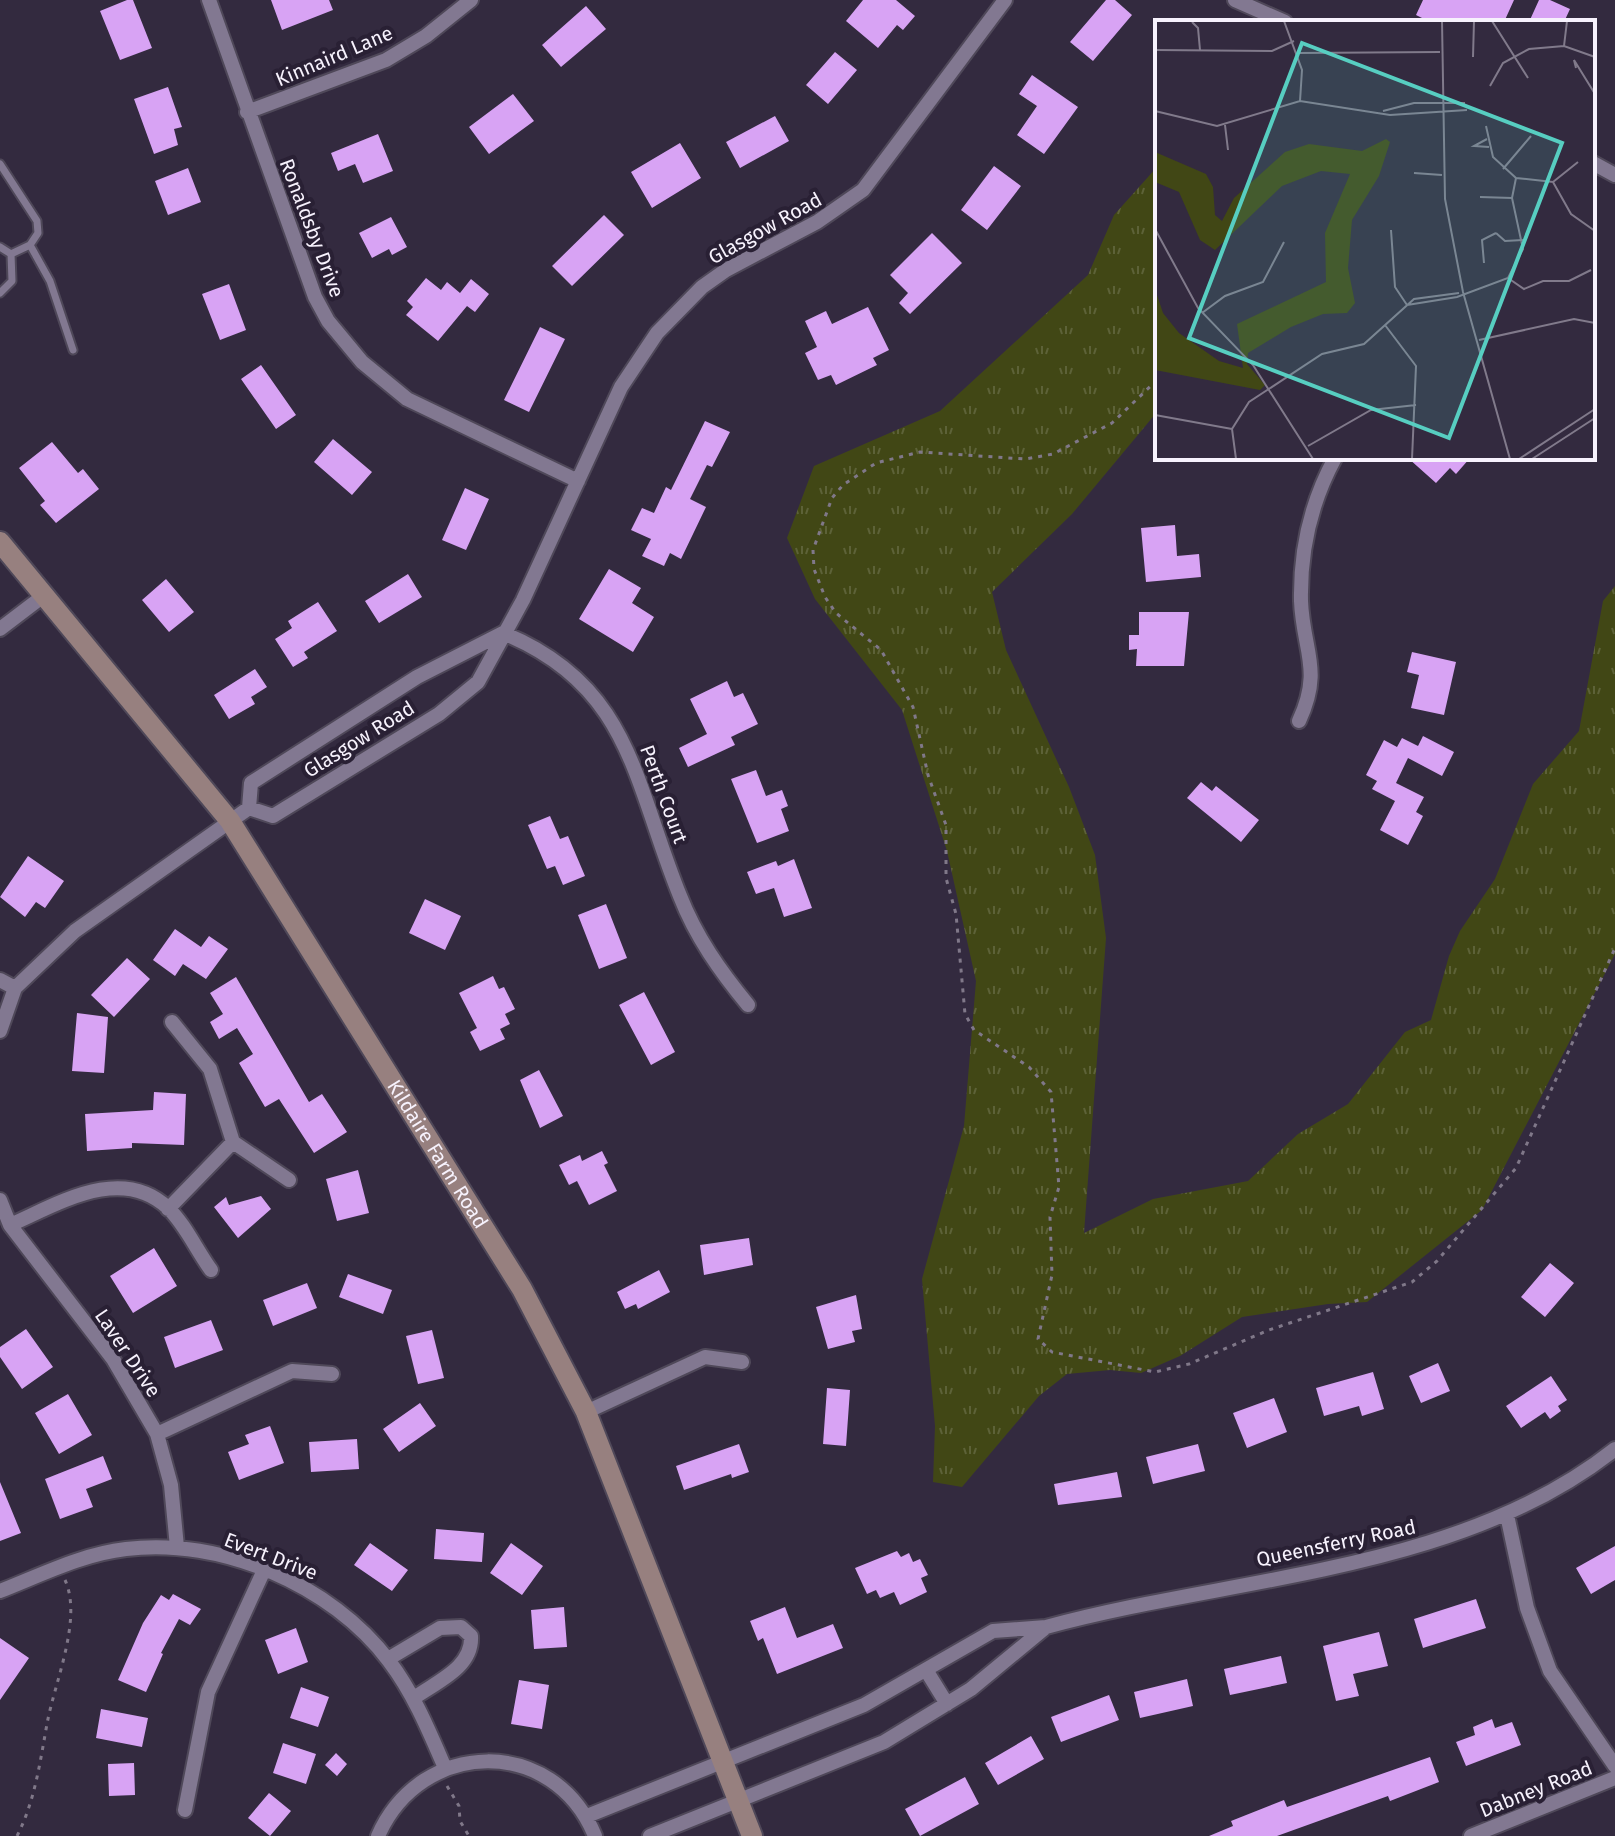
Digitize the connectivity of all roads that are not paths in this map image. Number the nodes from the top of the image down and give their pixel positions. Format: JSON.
{"nodes":[{"id":1,"x":209,"y":0,"type":"edge"},
{"id":2,"x":471,"y":0,"type":"edge"},
{"id":3,"x":1005,"y":0,"type":"edge"},
{"id":4,"x":1235,"y":0,"type":"edge"},
{"id":5,"x":1280,"y":20,"type":"edge"},
{"id":6,"x":247,"y":112,"type":"junction"},
{"id":7,"x":0,"y":164,"type":"edge"},
{"id":8,"x":1595,"y":166,"type":"edge"},
{"id":9,"x":1615,"y":175,"type":"edge"},
{"id":10,"x":30,"y":245,"type":"junction"},
{"id":11,"x":0,"y":247,"type":"edge"},
{"id":12,"x":11,"y":254,"type":"junction"},
{"id":13,"x":0,"y":293,"type":"edge"},
{"id":14,"x":73,"y":350,"type":"dead end"},
{"id":15,"x":1334,"y":460,"type":"edge"},
{"id":16,"x":578,"y":481,"type":"junction"},
{"id":17,"x":0,"y":542,"type":"edge"},
{"id":18,"x":42,"y":597,"type":"junction"},
{"id":19,"x":0,"y":629,"type":"edge"},
{"id":20,"x":503,"y":633,"type":"junction"},
{"id":21,"x":1299,"y":721,"type":"dead end"},
{"id":22,"x":249,"y":808,"type":"junction"},
{"id":23,"x":230,"y":821,"type":"junction"},
{"id":24,"x":0,"y":980,"type":"edge"},
{"id":25,"x":15,"y":988,"type":"junction"},
{"id":26,"x":748,"y":1005,"type":"dead end"},
{"id":27,"x":172,"y":1022,"type":"dead end"},
{"id":28,"x":0,"y":1031,"type":"edge"},
{"id":29,"x":233,"y":1142,"type":"junction"},
{"id":30,"x":289,"y":1180,"type":"dead end"},
{"id":31,"x":0,"y":1200,"type":"edge"},
{"id":32,"x":168,"y":1209,"type":"junction"},
{"id":33,"x":10,"y":1225,"type":"junction"},
{"id":34,"x":211,"y":1270,"type":"dead end"},
{"id":35,"x":742,"y":1362,"type":"dead end"},
{"id":36,"x":332,"y":1374,"type":"dead end"},
{"id":37,"x":586,"y":1412,"type":"junction"},
{"id":38,"x":157,"y":1434,"type":"junction"},
{"id":39,"x":1615,"y":1449,"type":"edge"},
{"id":40,"x":1507,"y":1515,"type":"junction"},
{"id":41,"x":177,"y":1547,"type":"junction"},
{"id":42,"x":264,"y":1570,"type":"junction"},
{"id":43,"x":0,"y":1591,"type":"edge"},
{"id":44,"x":1046,"y":1627,"type":"junction"},
{"id":45,"x":388,"y":1659,"type":"junction"},
{"id":46,"x":926,"y":1670,"type":"junction"},
{"id":47,"x":414,"y":1698,"type":"junction"},
{"id":48,"x":947,"y":1704,"type":"junction"},
{"id":49,"x":722,"y":1762,"type":"junction"},
{"id":50,"x":1615,"y":1766,"type":"edge"},
{"id":51,"x":445,"y":1768,"type":"junction"},
{"id":52,"x":1615,"y":1778,"type":"edge"},
{"id":53,"x":738,"y":1801,"type":"junction"},
{"id":54,"x":185,"y":1810,"type":"dead end"},
{"id":55,"x":587,"y":1816,"type":"junction"},
{"id":56,"x":378,"y":1836,"type":"edge"},
{"id":57,"x":595,"y":1836,"type":"edge"},
{"id":58,"x":650,"y":1836,"type":"edge"},
{"id":59,"x":752,"y":1836,"type":"edge"},
{"id":60,"x":1471,"y":1836,"type":"edge"}],
"edges":[{"from":1,"to":6,"type":"street","name":"Ronaldsby Drive"},
{"from":2,"to":6,"type":"street","name":"Kinnaird Lane"},
{"from":3,"to":16,"type":"street","name":"Glasgow Road"},
{"from":4,"to":5,"type":"street"},
{"from":6,"to":16,"type":"street","name":"Ronaldsby Drive"},
{"from":7,"to":10,"type":"lane"},
{"from":8,"to":9,"type":"street"},
{"from":10,"to":12,"type":"lane"},
{"from":10,"to":14,"type":"lane"},
{"from":11,"to":12,"type":"lane"},
{"from":12,"to":13,"type":"lane"},
{"from":15,"to":21,"type":"street"},
{"from":16,"to":20,"type":"street","name":"Glasgow Road"},
{"from":17,"to":18,"type":"main road","name":"Kildaire Farm Road"},
{"from":18,"to":19,"type":"street"},
{"from":18,"to":23,"type":"main road","name":"Kildaire Farm Road"},
{"from":20,"to":22,"type":"street","name":"Glasgow Road"},
{"from":20,"to":22,"type":"street","name":"Glasgow Road"},
{"from":20,"to":26,"type":"street","name":"Perth Court"},
{"from":22,"to":23,"type":"street"},
{"from":23,"to":25,"type":"street"},
{"from":23,"to":37,"type":"main road","name":"Kildaire Farm Road"},
{"from":24,"to":25,"type":"street"},
{"from":25,"to":28,"type":"street"},
{"from":27,"to":29,"type":"street"},
{"from":29,"to":30,"type":"street"},
{"from":29,"to":32,"type":"street"},
{"from":31,"to":33,"type":"street","name":"Laver Drive"},
{"from":32,"to":33,"type":"street"},
{"from":32,"to":34,"type":"street"},
{"from":33,"to":38,"type":"street","name":"Laver Drive"},
{"from":35,"to":37,"type":"street"},
{"from":36,"to":38,"type":"street"},
{"from":37,"to":49,"type":"main road","name":"Kildaire Farm Road"},
{"from":38,"to":41,"type":"street","name":"Laver Drive"},
{"from":39,"to":40,"type":"street","name":"Queensferry Road"},
{"from":40,"to":44,"type":"street","name":"Queensferry Road"},
{"from":40,"to":50,"type":"street"},
{"from":41,"to":42,"type":"street","name":"Evert Drive"},
{"from":41,"to":43,"type":"street","name":"Evert Drive"},
{"from":42,"to":45,"type":"street","name":"Evert Drive"},
{"from":42,"to":54,"type":"street"},
{"from":44,"to":46,"type":"street","name":"Queensferry Road"},
{"from":44,"to":48,"type":"street"},
{"from":45,"to":47,"type":"street","name":"Evert Drive"},
{"from":45,"to":47,"type":"street"},
{"from":46,"to":48,"type":"street"},
{"from":46,"to":49,"type":"street","name":"Queensferry Road"},
{"from":47,"to":51,"type":"street","name":"Evert Drive"},
{"from":48,"to":53,"type":"street"},
{"from":49,"to":53,"type":"main road","name":"Kildaire Farm Road"},
{"from":49,"to":55,"type":"street","name":"Queensferry Road"},
{"from":51,"to":55,"type":"street"},
{"from":51,"to":56,"type":"street"},
{"from":52,"to":60,"type":"street","name":"Dabney Road"},
{"from":53,"to":58,"type":"street"},
{"from":53,"to":59,"type":"main road","name":"Kildaire Farm Road"},
{"from":55,"to":57,"type":"street"}]}
